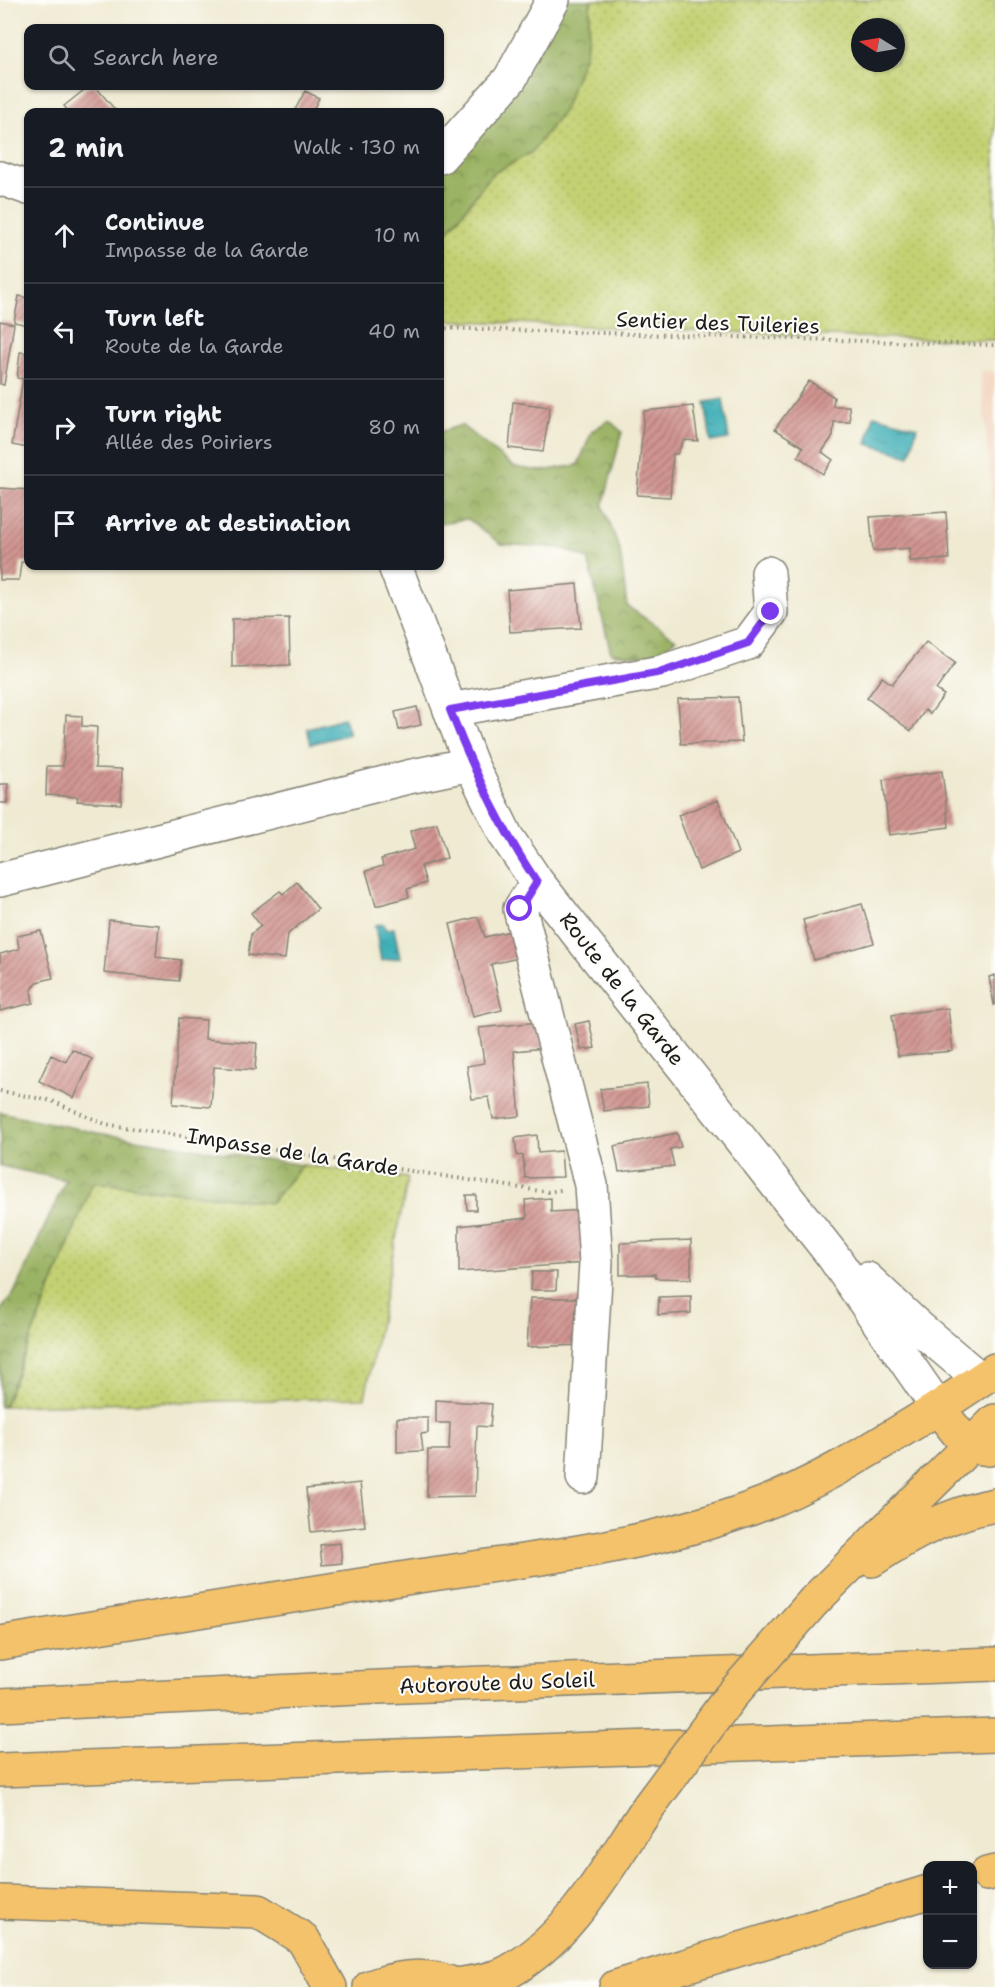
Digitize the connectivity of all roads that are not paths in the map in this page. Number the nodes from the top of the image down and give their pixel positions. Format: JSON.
{"nodes":[{"id":1,"x":552,"y":0,"type":"edge"},
{"id":2,"x":444,"y":153,"type":"edge"},
{"id":3,"x":0,"y":178,"type":"edge"},
{"id":4,"x":24,"y":187,"type":"edge"},
{"id":5,"x":397,"y":570,"type":"edge"},
{"id":6,"x":768,"y":573,"type":"dead end"},
{"id":7,"x":450,"y":710,"type":"junction"},
{"id":8,"x":471,"y":764,"type":"junction"},
{"id":9,"x":0,"y":880,"type":"edge"},
{"id":10,"x":537,"y":882,"type":"junction"},
{"id":11,"x":833,"y":1256,"type":"junction"},
{"id":12,"x":990,"y":1380,"type":"edge"},
{"id":13,"x":938,"y":1408,"type":"junction"},
{"id":14,"x":995,"y":1421,"type":"edge"},
{"id":15,"x":981,"y":1448,"type":"edge"},
{"id":16,"x":583,"y":1477,"type":"dead end"},
{"id":17,"x":995,"y":1505,"type":"edge"},
{"id":18,"x":814,"y":1601,"type":"junction"},
{"id":19,"x":0,"y":1642,"type":"edge"},
{"id":20,"x":995,"y":1664,"type":"edge"},
{"id":21,"x":0,"y":1706,"type":"edge"},
{"id":22,"x":995,"y":1735,"type":"edge"},
{"id":23,"x":0,"y":1770,"type":"edge"},
{"id":24,"x":923,"y":1893,"type":"edge"},
{"id":25,"x":0,"y":1902,"type":"edge"},
{"id":26,"x":458,"y":1986,"type":"edge"},
{"id":27,"x":330,"y":1987,"type":"edge"},
{"id":28,"x":370,"y":1987,"type":"edge"},
{"id":29,"x":616,"y":1987,"type":"edge"}],
"edges":[{"from":1,"to":2,"type":"street"},
{"from":3,"to":4,"type":"street"},
{"from":5,"to":7,"type":"street","name":"Route de la Garde"},
{"from":6,"to":7,"type":"street"},
{"from":7,"to":8,"type":"street","name":"Route de la Garde"},
{"from":8,"to":9,"type":"street"},
{"from":8,"to":10,"type":"street","name":"Route de la Garde"},
{"from":10,"to":11,"type":"street","name":"Route de la Garde"},
{"from":10,"to":16,"type":"street"},
{"from":11,"to":12,"type":"street","name":"Route de la Garde"},
{"from":11,"to":13,"type":"street","name":"Route de la Garde"},
{"from":12,"to":13,"type":"main road"},
{"from":13,"to":15,"type":"main road"},
{"from":13,"to":19,"type":"main road"},
{"from":14,"to":15,"type":"main road"},
{"from":15,"to":18,"type":"main road"},
{"from":17,"to":18,"type":"main road"},
{"from":18,"to":26,"type":"main road","bridge":true},
{"from":20,"to":21,"type":"main road","name":"Autoroute du Soleil"},
{"from":22,"to":23,"type":"main road"},
{"from":24,"to":29,"type":"main road"},
{"from":25,"to":27,"type":"main road"},
{"from":26,"to":28,"type":"main road"}]}
